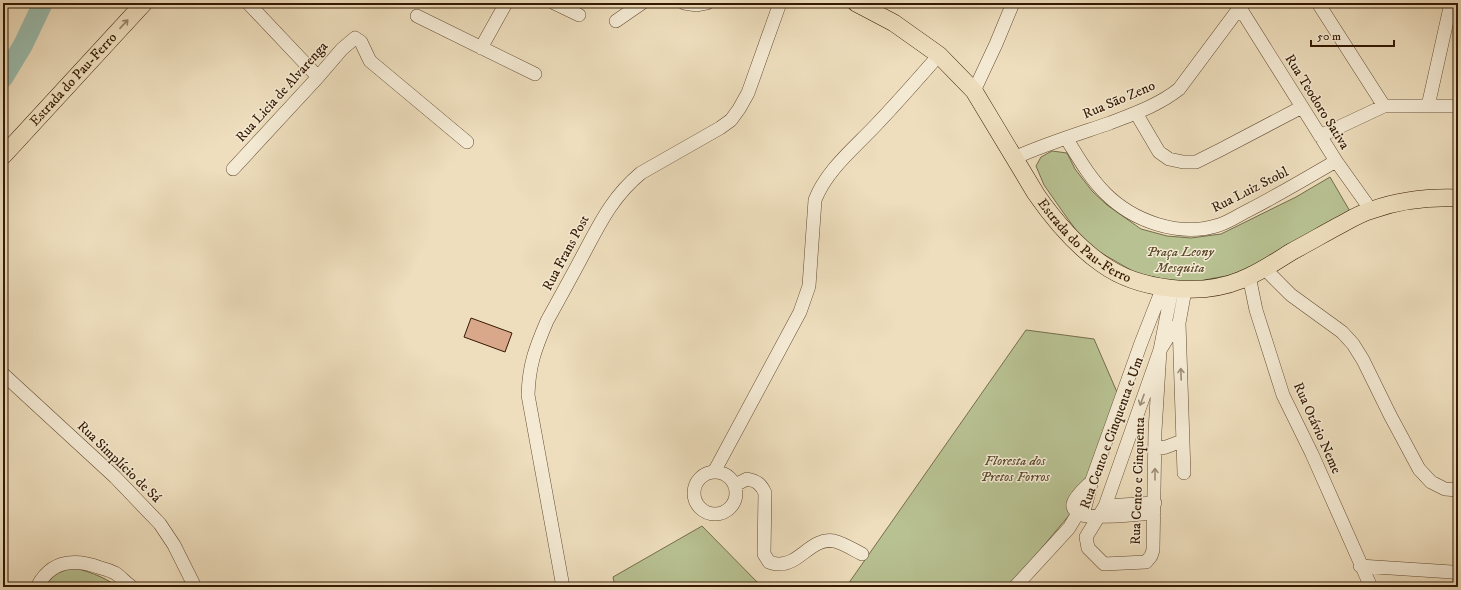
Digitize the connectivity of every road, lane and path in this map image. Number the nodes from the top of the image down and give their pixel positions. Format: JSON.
{"nodes":[{"id":1,"x":144,"y":3,"type":"edge"},
{"id":2,"x":248,"y":3,"type":"edge"},
{"id":3,"x":506,"y":3,"type":"edge"},
{"id":4,"x":554,"y":3,"type":"edge"},
{"id":5,"x":642,"y":3,"type":"edge"},
{"id":6,"x":684,"y":3,"type":"edge"},
{"id":7,"x":707,"y":3,"type":"edge"},
{"id":8,"x":780,"y":3,"type":"edge"},
{"id":9,"x":856,"y":3,"type":"edge"},
{"id":10,"x":1013,"y":3,"type":"edge"},
{"id":11,"x":1318,"y":3,"type":"edge"},
{"id":12,"x":1451,"y":3,"type":"edge"},
{"id":13,"x":1241,"y":6,"type":"edge"},
{"id":14,"x":579,"y":15,"type":"dead end"},
{"id":15,"x":417,"y":16,"type":"dead end"},
{"id":16,"x":616,"y":21,"type":"dead end"},
{"id":17,"x":481,"y":48,"type":"junction"},
{"id":18,"x":939,"y":55,"type":"junction"},
{"id":19,"x":535,"y":74,"type":"dead end"},
{"id":20,"x":318,"y":77,"type":"junction"},
{"id":21,"x":974,"y":91,"type":"junction"},
{"id":22,"x":1384,"y":106,"type":"junction"},
{"id":23,"x":1428,"y":106,"type":"junction"},
{"id":24,"x":1458,"y":106,"type":"edge"},
{"id":25,"x":1302,"y":107,"type":"junction"},
{"id":26,"x":1136,"y":113,"type":"junction"},
{"id":27,"x":1320,"y":136,"type":"junction"},
{"id":28,"x":1066,"y":138,"type":"junction"},
{"id":29,"x":467,"y":142,"type":"dead end"},
{"id":30,"x":3,"y":156,"type":"edge"},
{"id":31,"x":1014,"y":158,"type":"junction"},
{"id":32,"x":1336,"y":161,"type":"junction"},
{"id":33,"x":233,"y":169,"type":"dead end"},
{"id":34,"x":1458,"y":198,"type":"edge"},
{"id":35,"x":1371,"y":210,"type":"junction"},
{"id":36,"x":1264,"y":269,"type":"junction"},
{"id":37,"x":1249,"y":276,"type":"junction"},
{"id":38,"x":1173,"y":288,"type":"junction"},
{"id":39,"x":1179,"y":323,"type":"junction"},
{"id":40,"x":1160,"y":350,"type":"junction"},
{"id":41,"x":3,"y":374,"type":"edge"},
{"id":42,"x":1155,"y":431,"type":"junction"},
{"id":43,"x":1131,"y":432,"type":"junction"},
{"id":44,"x":1182,"y":441,"type":"junction"},
{"id":45,"x":1155,"y":449,"type":"junction"},
{"id":46,"x":714,"y":472,"type":"junction"},
{"id":47,"x":1184,"y":473,"type":"dead end"},
{"id":48,"x":735,"y":485,"type":"junction"},
{"id":49,"x":1458,"y":490,"type":"edge"},
{"id":50,"x":1155,"y":508,"type":"junction"},
{"id":51,"x":1102,"y":511,"type":"junction"},
{"id":52,"x":1081,"y":514,"type":"junction"},
{"id":53,"x":862,"y":554,"type":"dead end"},
{"id":54,"x":1151,"y":556,"type":"joint"},
{"id":55,"x":1360,"y":566,"type":"junction"},
{"id":56,"x":1458,"y":573,"type":"edge"},
{"id":57,"x":37,"y":587,"type":"edge"},
{"id":58,"x":132,"y":587,"type":"edge"},
{"id":59,"x":195,"y":587,"type":"edge"},
{"id":60,"x":563,"y":587,"type":"edge"},
{"id":61,"x":1016,"y":587,"type":"edge"},
{"id":62,"x":1371,"y":587,"type":"edge"}],
"edges":[{"from":30,"to":1,"type":"main road","name":"Estrada do Pau-Ferro","one_way":true},
{"from":2,"to":20,"type":"street"},
{"from":3,"to":17,"type":"street"},
{"from":4,"to":14,"type":"street"},
{"from":5,"to":16,"type":"street"},
{"from":6,"to":7,"type":"street"},
{"from":8,"to":60,"type":"street","name":"Rua Frans Post"},
{"from":9,"to":18,"type":"main road","name":"Estrada do Pau-Ferro"},
{"from":10,"to":21,"type":"street"},
{"from":11,"to":22,"type":"street"},
{"from":12,"to":23,"type":"street"},
{"from":13,"to":25,"type":"street","name":"Rua Teodoro Sativa"},
{"from":13,"to":26,"type":"street","name":"Rua São Zeno"},
{"from":15,"to":17,"type":"street"},
{"from":17,"to":19,"type":"street"},
{"from":18,"to":21,"type":"main road","name":"Estrada do Pau-Ferro"},
{"from":18,"to":46,"type":"street"},
{"from":20,"to":29,"type":"street","name":"Rua Licia de Alvarenga"},
{"from":20,"to":33,"type":"street","name":"Rua Licia de Alvarenga"},
{"from":21,"to":31,"type":"main road","name":"Estrada do Pau-Ferro"},
{"from":22,"to":23,"type":"street"},
{"from":22,"to":27,"type":"street"},
{"from":23,"to":24,"type":"street"},
{"from":25,"to":26,"type":"street"},
{"from":25,"to":27,"type":"street","name":"Rua Teodoro Sativa"},
{"from":26,"to":28,"type":"street","name":"Rua São Zeno"},
{"from":27,"to":32,"type":"street","name":"Rua Teodoro Sativa"},
{"from":28,"to":31,"type":"street","name":"Rua São Zeno"},
{"from":28,"to":32,"type":"street","name":"Rua Luiz Stobl"},
{"from":31,"to":38,"type":"main road","name":"Estrada do Pau-Ferro"},
{"from":32,"to":35,"type":"street","name":"Rua Teodoro Sativa"},
{"from":34,"to":35,"type":"main road","name":"Estrada do Pau-Ferro"},
{"from":35,"to":36,"type":"main road","name":"Estrada do Pau-Ferro"},
{"from":36,"to":37,"type":"main road","name":"Estrada do Pau-Ferro"},
{"from":36,"to":49,"type":"street"},
{"from":37,"to":38,"type":"main road","name":"Estrada do Pau-Ferro"},
{"from":37,"to":55,"type":"street","name":"Rua Otávio Neme"},
{"from":38,"to":39,"type":"street"},
{"from":38,"to":40,"type":"street","name":"Rua Cento e Cinquenta"},
{"from":38,"to":52,"type":"street"},
{"from":39,"to":40,"type":"street"},
{"from":44,"to":39,"type":"street","one_way":true},
{"from":40,"to":42,"type":"street","name":"Rua Cento e Cinquenta"},
{"from":40,"to":43,"type":"street","name":"Rua Cento e Cinquenta e Um","one_way":true},
{"from":41,"to":59,"type":"street","name":"Rua Simplício de Sá"},
{"from":42,"to":43,"type":"street"},
{"from":42,"to":45,"type":"street","name":"Rua Cento e Cinquenta"},
{"from":43,"to":51,"type":"street","name":"Rua Cento e Cinquenta e Um"},
{"from":44,"to":45,"type":"street"},
{"from":44,"to":47,"type":"street"},
{"from":50,"to":45,"type":"street","name":"Rua Cento e Cinquenta","one_way":true},
{"from":46,"to":48,"type":"street"},
{"from":46,"to":48,"type":"street"},
{"from":48,"to":53,"type":"street"},
{"from":50,"to":51,"type":"street"},
{"from":50,"to":54,"type":"street","name":"Rua Cento e Cinquenta"},
{"from":51,"to":52,"type":"street"},
{"from":51,"to":54,"type":"street","name":"Rua Cento e Cinquenta e Um"},
{"from":52,"to":61,"type":"street"},
{"from":55,"to":56,"type":"street"},
{"from":55,"to":62,"type":"street","name":"Rua Otávio Neme"},
{"from":57,"to":58,"type":"street"}]}
